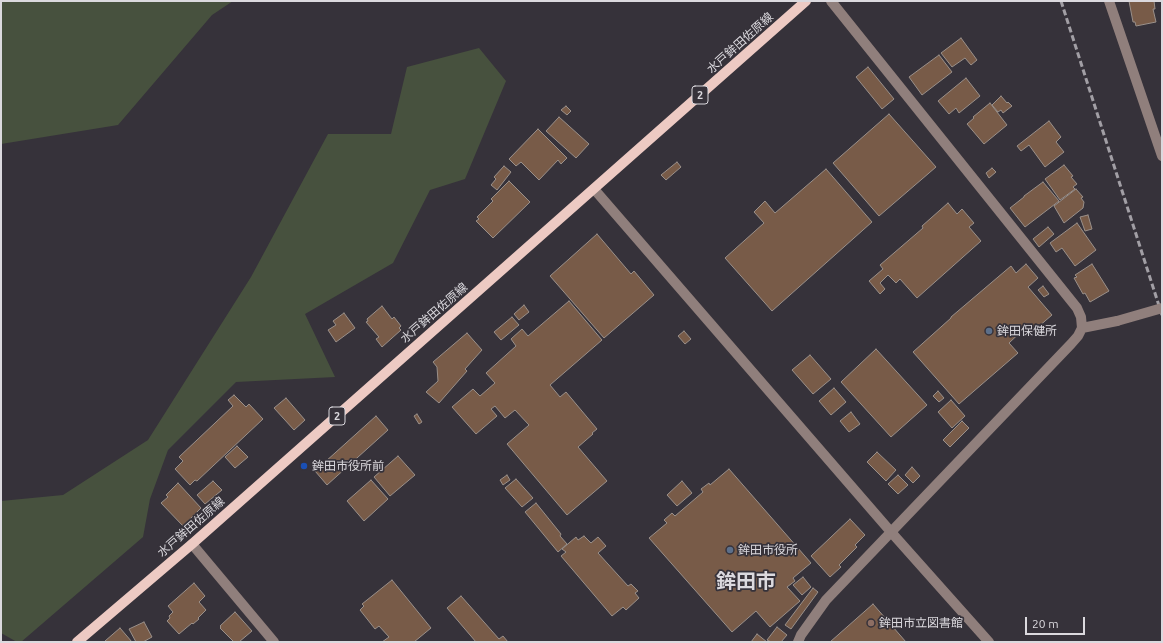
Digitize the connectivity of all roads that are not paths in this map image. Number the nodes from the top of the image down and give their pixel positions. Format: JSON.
{"nodes":[{"id":1,"x":806,"y":1,"type":"edge"},
{"id":2,"x":831,"y":1,"type":"edge"},
{"id":3,"x":1109,"y":1,"type":"edge"},
{"id":4,"x":1162,"y":156,"type":"edge"},
{"id":5,"x":594,"y":189,"type":"junction"},
{"id":6,"x":1162,"y":308,"type":"edge"},
{"id":7,"x":1082,"y":328,"type":"junction"},
{"id":8,"x":891,"y":532,"type":"junction"},
{"id":9,"x":192,"y":544,"type":"junction"},
{"id":10,"x":77,"y":642,"type":"edge"},
{"id":11,"x":274,"y":642,"type":"edge"},
{"id":12,"x":798,"y":642,"type":"edge"},
{"id":13,"x":989,"y":642,"type":"edge"}],
"edges":[{"from":1,"to":5,"type":"main road","name":"水戸鉾田佐原線","number":"2"},
{"from":2,"to":7,"type":"street"},
{"from":3,"to":4,"type":"street"},
{"from":5,"to":8,"type":"street"},
{"from":5,"to":9,"type":"main road","name":"水戸鉾田佐原線","number":"2"},
{"from":6,"to":7,"type":"street","bridge":true},
{"from":7,"to":8,"type":"street"},
{"from":8,"to":12,"type":"street"},
{"from":8,"to":13,"type":"street"},
{"from":9,"to":10,"type":"main road","name":"水戸鉾田佐原線","number":"2"},
{"from":9,"to":11,"type":"street"}]}
